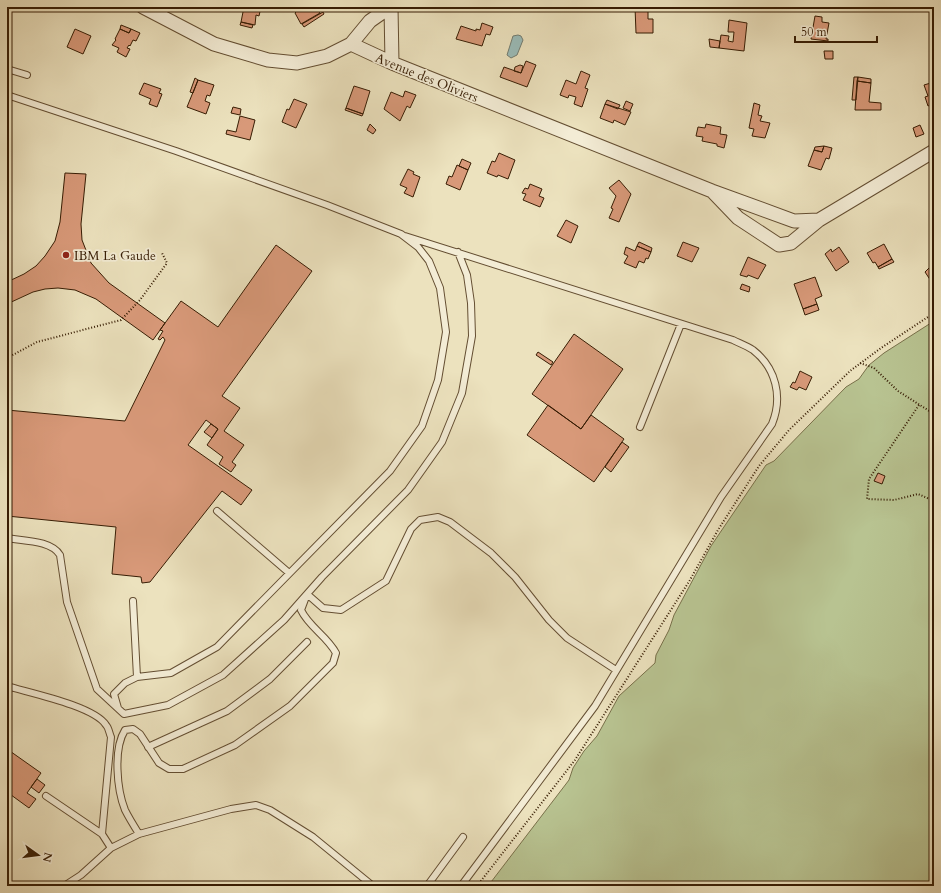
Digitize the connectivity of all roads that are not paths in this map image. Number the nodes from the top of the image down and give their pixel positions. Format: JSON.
{"nodes":[{"id":1,"x":143,"y":7,"type":"edge"},
{"id":2,"x":390,"y":7,"type":"edge"},
{"id":3,"x":351,"y":44,"type":"junction"},
{"id":4,"x":392,"y":63,"type":"junction"},
{"id":5,"x":7,"y":69,"type":"edge"},
{"id":6,"x":27,"y":75,"type":"dead end"},
{"id":7,"x":7,"y":95,"type":"edge"},
{"id":8,"x":934,"y":151,"type":"edge"},
{"id":9,"x":712,"y":191,"type":"junction"},
{"id":10,"x":820,"y":220,"type":"junction"},
{"id":11,"x":400,"y":234,"type":"junction"},
{"id":12,"x":458,"y":252,"type":"junction"},
{"id":13,"x":681,"y":324,"type":"junction"},
{"id":14,"x":640,"y":427,"type":"dead end"},
{"id":15,"x":217,"y":511,"type":"dead end"},
{"id":16,"x":7,"y":538,"type":"edge"},
{"id":17,"x":288,"y":572,"type":"junction"},
{"id":18,"x":307,"y":594,"type":"junction"},
{"id":19,"x":132,"y":600,"type":"dead end"},
{"id":20,"x":307,"y":642,"type":"dead end"},
{"id":21,"x":616,"y":670,"type":"junction"},
{"id":22,"x":137,"y":677,"type":"junction"},
{"id":23,"x":7,"y":686,"type":"edge"},
{"id":24,"x":118,"y":708,"type":"junction"},
{"id":25,"x":148,"y":747,"type":"junction"},
{"id":26,"x":46,"y":796,"type":"dead end"},
{"id":27,"x":102,"y":834,"type":"junction"},
{"id":28,"x":138,"y":834,"type":"junction"},
{"id":29,"x":462,"y":837,"type":"dead end"},
{"id":30,"x":111,"y":848,"type":"junction"},
{"id":31,"x":64,"y":886,"type":"edge"},
{"id":32,"x":373,"y":886,"type":"edge"},
{"id":33,"x":427,"y":886,"type":"edge"},
{"id":34,"x":461,"y":886,"type":"edge"}],
"edges":[{"from":1,"to":3,"type":"street"},
{"from":2,"to":3,"type":"street"},
{"from":2,"to":4,"type":"street"},
{"from":3,"to":4,"type":"street","name":"Avenue des Oliviers"},
{"from":4,"to":9,"type":"street","name":"Avenue des Oliviers"},
{"from":5,"to":6,"type":"lane"},
{"from":7,"to":11,"type":"lane"},
{"from":8,"to":10,"type":"street","name":"Avenue des Oliviers"},
{"from":9,"to":10,"type":"street","name":"Avenue des Oliviers"},
{"from":9,"to":10,"type":"street","name":"Avenue des Oliviers"},
{"from":11,"to":12,"type":"lane"},
{"from":11,"to":17,"type":"lane"},
{"from":12,"to":13,"type":"lane"},
{"from":12,"to":18,"type":"lane"},
{"from":13,"to":14,"type":"lane"},
{"from":13,"to":21,"type":"lane"},
{"from":15,"to":17,"type":"lane"},
{"from":16,"to":24,"type":"lane"},
{"from":17,"to":22,"type":"lane"},
{"from":18,"to":21,"type":"lane"},
{"from":18,"to":24,"type":"lane"},
{"from":18,"to":25,"type":"lane"},
{"from":19,"to":22,"type":"lane"},
{"from":20,"to":25,"type":"lane"},
{"from":21,"to":34,"type":"lane"},
{"from":22,"to":24,"type":"lane"},
{"from":23,"to":27,"type":"lane"},
{"from":25,"to":28,"type":"lane"},
{"from":26,"to":27,"type":"lane"},
{"from":27,"to":30,"type":"lane"},
{"from":28,"to":30,"type":"lane"},
{"from":28,"to":32,"type":"lane"},
{"from":29,"to":33,"type":"lane"},
{"from":30,"to":31,"type":"lane"}]}
